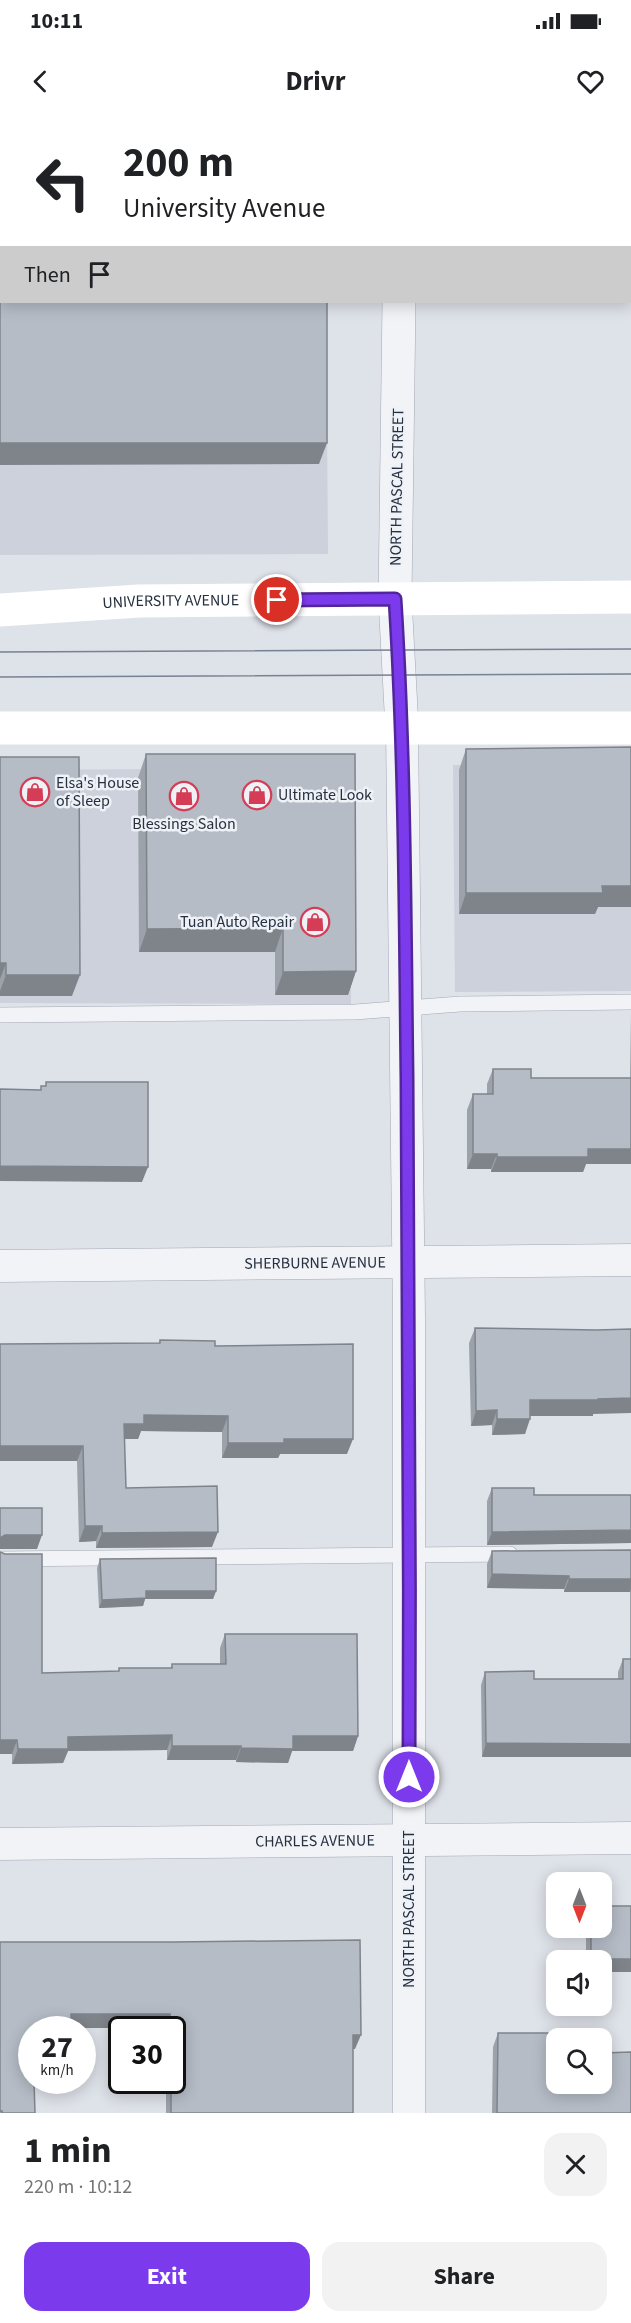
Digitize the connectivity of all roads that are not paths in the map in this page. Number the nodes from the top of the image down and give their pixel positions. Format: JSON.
{"nodes":[{"id":1,"x":399,"y":303,"type":"edge"},
{"id":2,"x":631,"y":597,"type":"edge"},
{"id":3,"x":395,"y":599,"type":"junction"},
{"id":4,"x":0,"y":610,"type":"edge"},
{"id":5,"x":0,"y":728,"type":"edge"},
{"id":6,"x":402,"y":728,"type":"junction"},
{"id":7,"x":631,"y":728,"type":"edge"},
{"id":8,"x":631,"y":1002,"type":"edge"},
{"id":9,"x":406,"y":1008,"type":"junction"},
{"id":10,"x":0,"y":1015,"type":"edge"},
{"id":11,"x":631,"y":1260,"type":"edge"},
{"id":12,"x":408,"y":1261,"type":"junction"},
{"id":13,"x":0,"y":1266,"type":"edge"},
{"id":14,"x":530,"y":1554,"type":"edge"},
{"id":15,"x":410,"y":1556,"type":"junction"},
{"id":16,"x":0,"y":1559,"type":"edge"},
{"id":17,"x":631,"y":1838,"type":"edge"},
{"id":18,"x":408,"y":1840,"type":"junction"},
{"id":19,"x":0,"y":1844,"type":"edge"},
{"id":20,"x":409,"y":2113,"type":"edge"}],
"edges":[{"from":1,"to":3,"type":"street","name":"NORTH PASCAL STREET"},
{"from":2,"to":3,"type":"main road","name":"UNIVERSITY AVENUE"},
{"from":3,"to":4,"type":"main road","name":"UNIVERSITY AVENUE"},
{"from":3,"to":6,"type":"street","name":"NORTH PASCAL STREET"},
{"from":5,"to":6,"type":"main road"},
{"from":6,"to":7,"type":"main road"},
{"from":6,"to":9,"type":"street","name":"NORTH PASCAL STREET"},
{"from":8,"to":9,"type":"lane"},
{"from":9,"to":10,"type":"lane"},
{"from":9,"to":12,"type":"street","name":"NORTH PASCAL STREET"},
{"from":11,"to":12,"type":"street","name":"SHERBURNE AVENUE"},
{"from":12,"to":13,"type":"street","name":"SHERBURNE AVENUE"},
{"from":12,"to":15,"type":"street","name":"NORTH PASCAL STREET"},
{"from":14,"to":15,"type":"lane"},
{"from":15,"to":16,"type":"lane"},
{"from":15,"to":18,"type":"street","name":"NORTH PASCAL STREET"},
{"from":17,"to":18,"type":"street","name":"CHARLES AVENUE"},
{"from":18,"to":19,"type":"street","name":"CHARLES AVENUE"},
{"from":18,"to":20,"type":"street","name":"NORTH PASCAL STREET"}]}
